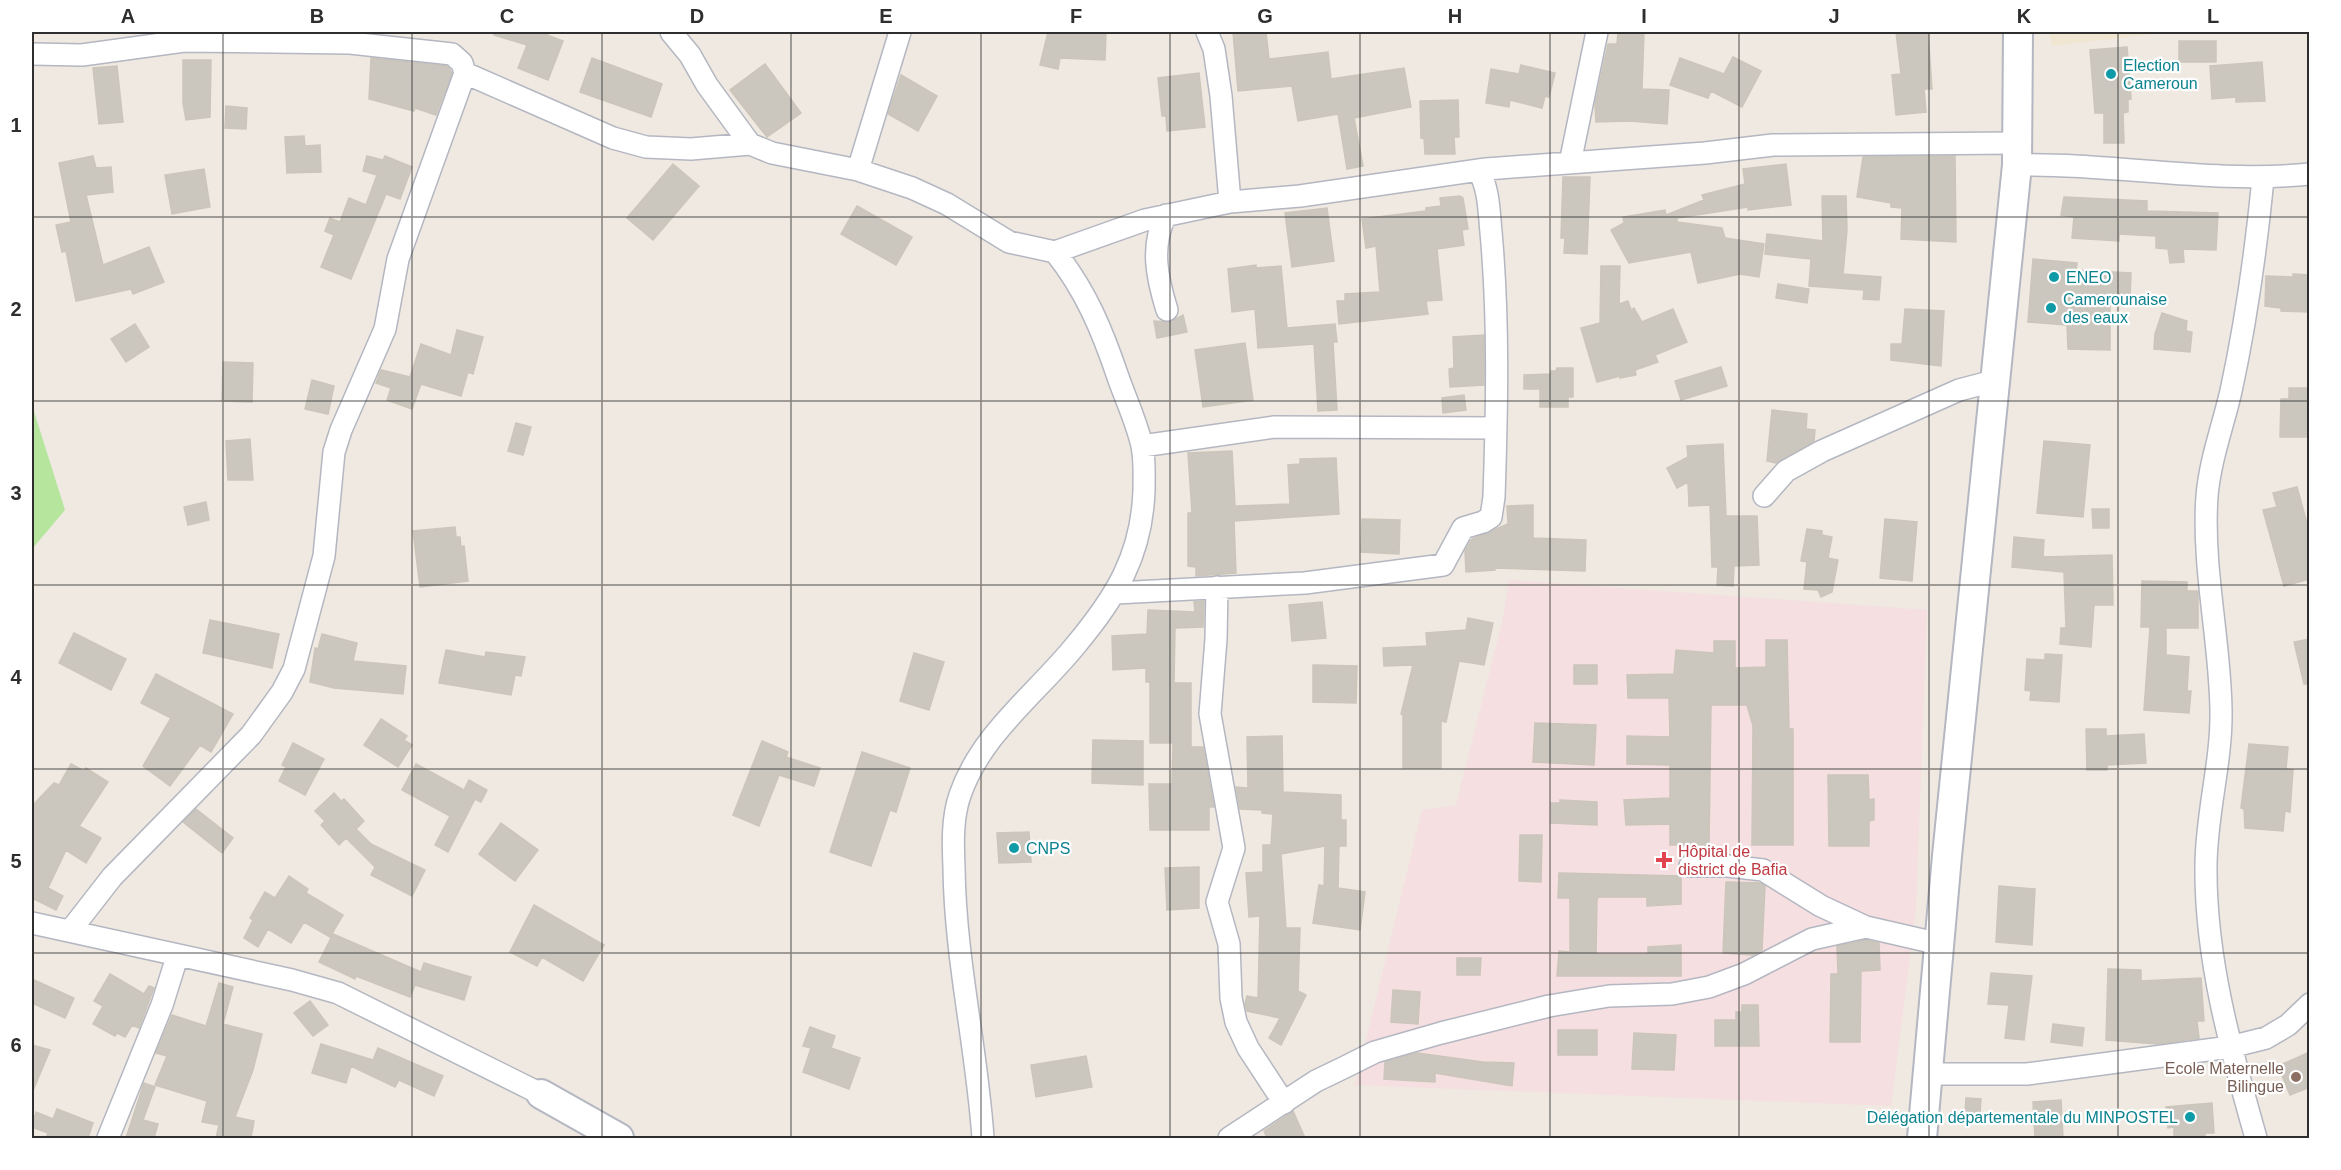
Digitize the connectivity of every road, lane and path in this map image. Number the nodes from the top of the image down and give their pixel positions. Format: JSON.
{"nodes":[{"id":1,"x":671,"y":32,"type":"edge"},
{"id":2,"x":900,"y":32,"type":"edge"},
{"id":3,"x":1208,"y":32,"type":"edge"},
{"id":4,"x":1598,"y":32,"type":"edge"},
{"id":5,"x":2018,"y":32,"type":"edge"},
{"id":6,"x":32,"y":54,"type":"edge"},
{"id":7,"x":465,"y":73,"type":"junction"},
{"id":8,"x":750,"y":144,"type":"junction"},
{"id":9,"x":2016,"y":154,"type":"junction"},
{"id":10,"x":1570,"y":163,"type":"junction"},
{"id":11,"x":858,"y":170,"type":"junction"},
{"id":12,"x":1478,"y":170,"type":"junction"},
{"id":13,"x":2310,"y":174,"type":"edge"},
{"id":14,"x":2263,"y":179,"type":"junction"},
{"id":15,"x":1230,"y":202,"type":"junction"},
{"id":16,"x":1166,"y":215,"type":"junction"},
{"id":17,"x":1055,"y":252,"type":"junction"},
{"id":18,"x":1167,"y":310,"type":"dead end"},
{"id":19,"x":1996,"y":380,"type":"junction"},
{"id":20,"x":1496,"y":428,"type":"junction"},
{"id":21,"x":1142,"y":446,"type":"junction"},
{"id":22,"x":1764,"y":496,"type":"dead end"},
{"id":23,"x":1217,"y":587,"type":"junction"},
{"id":24,"x":1116,"y":593,"type":"junction"},
{"id":25,"x":1690,"y":866,"type":"dead end"},
{"id":26,"x":32,"y":923,"type":"edge"},
{"id":27,"x":1866,"y":927,"type":"junction"},
{"id":28,"x":70,"y":932,"type":"junction"},
{"id":29,"x":1940,"y":944,"type":"junction"},
{"id":30,"x":177,"y":957,"type":"junction"},
{"id":31,"x":2310,"y":1004,"type":"edge"},
{"id":32,"x":2230,"y":1047,"type":"junction"},
{"id":33,"x":1928,"y":1074,"type":"junction"},
{"id":34,"x":540,"y":1094,"type":"joint"},
{"id":35,"x":1284,"y":1103,"type":"junction"},
{"id":36,"x":108,"y":1138,"type":"edge"},
{"id":37,"x":619,"y":1138,"type":"edge"},
{"id":38,"x":983,"y":1138,"type":"edge"},
{"id":39,"x":1229,"y":1138,"type":"edge"},
{"id":40,"x":1922,"y":1138,"type":"edge"},
{"id":41,"x":2256,"y":1138,"type":"edge"}],
"edges":[{"from":1,"to":8,"type":"street"},
{"from":2,"to":11,"type":"street"},
{"from":3,"to":15,"type":"street"},
{"from":4,"to":10,"type":"street"},
{"from":5,"to":9,"type":"main road"},
{"from":6,"to":7,"type":"street"},
{"from":7,"to":8,"type":"street"},
{"from":7,"to":28,"type":"street"},
{"from":8,"to":11,"type":"street"},
{"from":9,"to":10,"type":"street"},
{"from":9,"to":14,"type":"street"},
{"from":9,"to":19,"type":"main road"},
{"from":10,"to":12,"type":"street"},
{"from":11,"to":17,"type":"street"},
{"from":12,"to":15,"type":"street"},
{"from":12,"to":20,"type":"street"},
{"from":13,"to":14,"type":"street"},
{"from":14,"to":32,"type":"street"},
{"from":15,"to":16,"type":"street"},
{"from":16,"to":17,"type":"street"},
{"from":16,"to":18,"type":"street"},
{"from":17,"to":21,"type":"street"},
{"from":19,"to":22,"type":"street"},
{"from":19,"to":29,"type":"main road"},
{"from":20,"to":21,"type":"street"},
{"from":20,"to":23,"type":"street"},
{"from":21,"to":24,"type":"street"},
{"from":23,"to":24,"type":"street"},
{"from":23,"to":35,"type":"street"},
{"from":24,"to":38,"type":"street"},
{"from":25,"to":27,"type":"street"},
{"from":26,"to":28,"type":"street"},
{"from":27,"to":29,"type":"street"},
{"from":27,"to":35,"type":"street"},
{"from":28,"to":30,"type":"street"},
{"from":29,"to":33,"type":"main road"},
{"from":30,"to":34,"type":"street"},
{"from":30,"to":36,"type":"street"},
{"from":31,"to":32,"type":"street"},
{"from":32,"to":33,"type":"street"},
{"from":32,"to":41,"type":"street"},
{"from":33,"to":40,"type":"main road"},
{"from":34,"to":37,"type":"main road"},
{"from":35,"to":39,"type":"street"}]}
